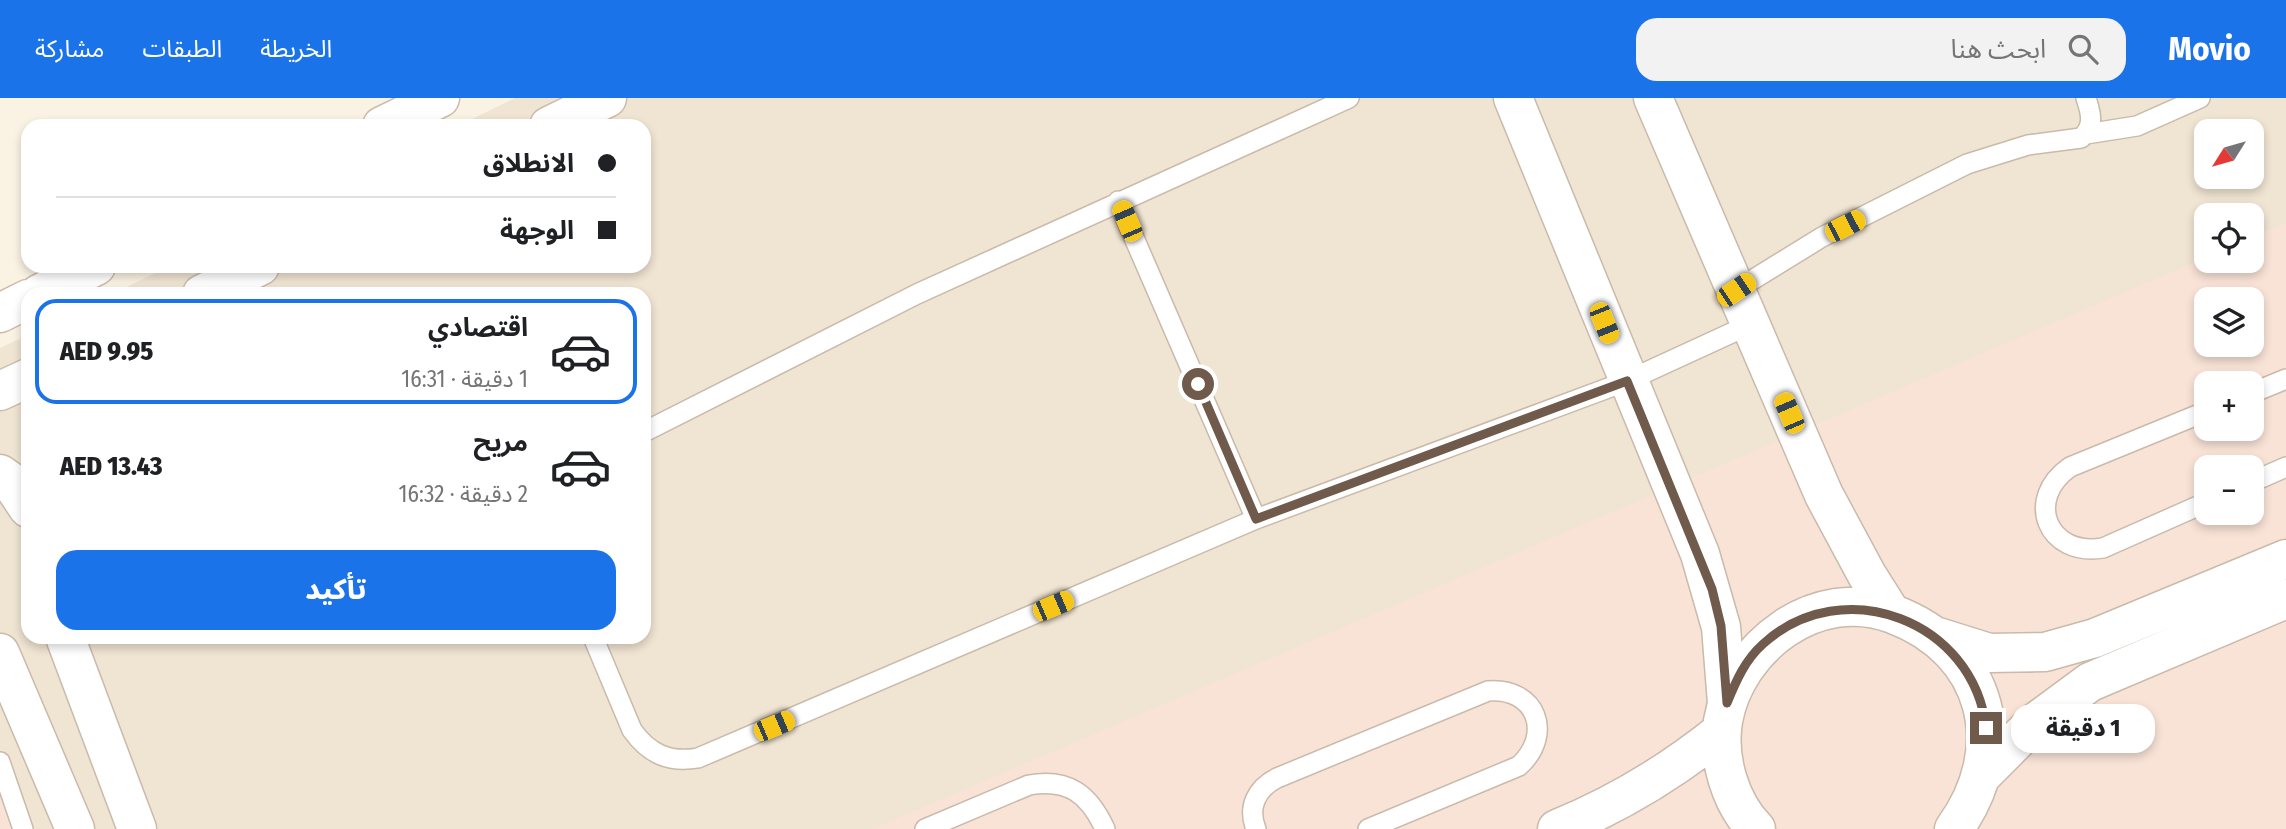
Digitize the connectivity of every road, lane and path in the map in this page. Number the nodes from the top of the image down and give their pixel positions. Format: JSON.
{"nodes":[{"id":1,"x":440,"y":98,"type":"edge"},
{"id":2,"x":607,"y":98,"type":"edge"},
{"id":3,"x":1349,"y":98,"type":"edge"},
{"id":4,"x":1513,"y":98,"type":"edge"},
{"id":5,"x":1653,"y":98,"type":"edge"},
{"id":6,"x":2086,"y":98,"type":"edge"},
{"id":7,"x":2200,"y":98,"type":"edge"},
{"id":8,"x":396,"y":119,"type":"edge"},
{"id":9,"x":564,"y":119,"type":"edge"},
{"id":10,"x":2086,"y":134,"type":"junction"},
{"id":11,"x":1118,"y":201,"type":"junction"},
{"id":12,"x":82,"y":273,"type":"edge"},
{"id":13,"x":246,"y":273,"type":"edge"},
{"id":14,"x":53,"y":287,"type":"edge"},
{"id":15,"x":216,"y":287,"type":"edge"},
{"id":16,"x":1736,"y":290,"type":"junction"},
{"id":17,"x":21,"y":302,"type":"edge"},
{"id":18,"x":0,"y":313,"type":"edge"},
{"id":19,"x":1751,"y":324,"type":"junction"},
{"id":20,"x":2286,"y":379,"type":"edge"},
{"id":21,"x":21,"y":381,"type":"edge"},
{"id":22,"x":1627,"y":381,"type":"junction"},
{"id":23,"x":2264,"y":388,"type":"edge"},
{"id":24,"x":0,"y":391,"type":"edge"},
{"id":25,"x":2194,"y":416,"type":"edge"},
{"id":26,"x":651,"y":428,"type":"edge"},
{"id":27,"x":2286,"y":467,"type":"edge"},
{"id":28,"x":0,"y":474,"type":"edge"},
{"id":29,"x":2264,"y":477,"type":"edge"},
{"id":30,"x":21,"y":498,"type":"edge"},
{"id":31,"x":2194,"y":508,"type":"edge"},
{"id":32,"x":1256,"y":519,"type":"junction"},
{"id":33,"x":2286,"y":559,"type":"edge"},
{"id":34,"x":2286,"y":599,"type":"edge"},
{"id":35,"x":1891,"y":613,"type":"junction"},
{"id":36,"x":1935,"y":636,"type":"junction"},
{"id":37,"x":68,"y":644,"type":"edge"},
{"id":38,"x":596,"y":644,"type":"edge"},
{"id":39,"x":3,"y":672,"type":"edge"},
{"id":40,"x":1724,"y":717,"type":"junction"},
{"id":41,"x":0,"y":762,"type":"edge"},
{"id":42,"x":1983,"y":774,"type":"junction"},
{"id":43,"x":23,"y":829,"type":"edge"},
{"id":44,"x":75,"y":829,"type":"edge"},
{"id":45,"x":137,"y":829,"type":"edge"},
{"id":46,"x":925,"y":829,"type":"edge"},
{"id":47,"x":1105,"y":829,"type":"edge"},
{"id":48,"x":1256,"y":829,"type":"edge"},
{"id":49,"x":1368,"y":829,"type":"edge"},
{"id":50,"x":1558,"y":829,"type":"edge"},
{"id":51,"x":1756,"y":829,"type":"edge"},
{"id":52,"x":1954,"y":829,"type":"edge"}],
"edges":[{"from":1,"to":8,"type":"street"},
{"from":2,"to":9,"type":"street"},
{"from":3,"to":11,"type":"lane"},
{"from":4,"to":22,"type":"street"},
{"from":5,"to":16,"type":"street"},
{"from":6,"to":10,"type":"lane"},
{"from":7,"to":10,"type":"lane"},
{"from":10,"to":16,"type":"lane"},
{"from":11,"to":26,"type":"lane"},
{"from":11,"to":32,"type":"lane"},
{"from":12,"to":14,"type":"street"},
{"from":13,"to":15,"type":"street"},
{"from":16,"to":19,"type":"street"},
{"from":17,"to":18,"type":"street"},
{"from":19,"to":22,"type":"lane"},
{"from":19,"to":35,"type":"street"},
{"from":20,"to":23,"type":"lane"},
{"from":21,"to":24,"type":"street"},
{"from":22,"to":32,"type":"lane"},
{"from":22,"to":40,"type":"street"},
{"from":25,"to":31,"type":"lane"},
{"from":27,"to":29,"type":"lane"},
{"from":28,"to":30,"type":"street"},
{"from":32,"to":38,"type":"lane"},
{"from":33,"to":36,"type":"street"},
{"from":34,"to":42,"type":"street"},
{"from":35,"to":36,"type":"street"},
{"from":35,"to":40,"type":"street"},
{"from":36,"to":42,"type":"street"},
{"from":37,"to":45,"type":"street"},
{"from":39,"to":44,"type":"street"},
{"from":40,"to":50,"type":"street"},
{"from":40,"to":51,"type":"street"},
{"from":41,"to":43,"type":"lane"},
{"from":42,"to":52,"type":"street"},
{"from":46,"to":47,"type":"lane"},
{"from":48,"to":49,"type":"lane"}]}
